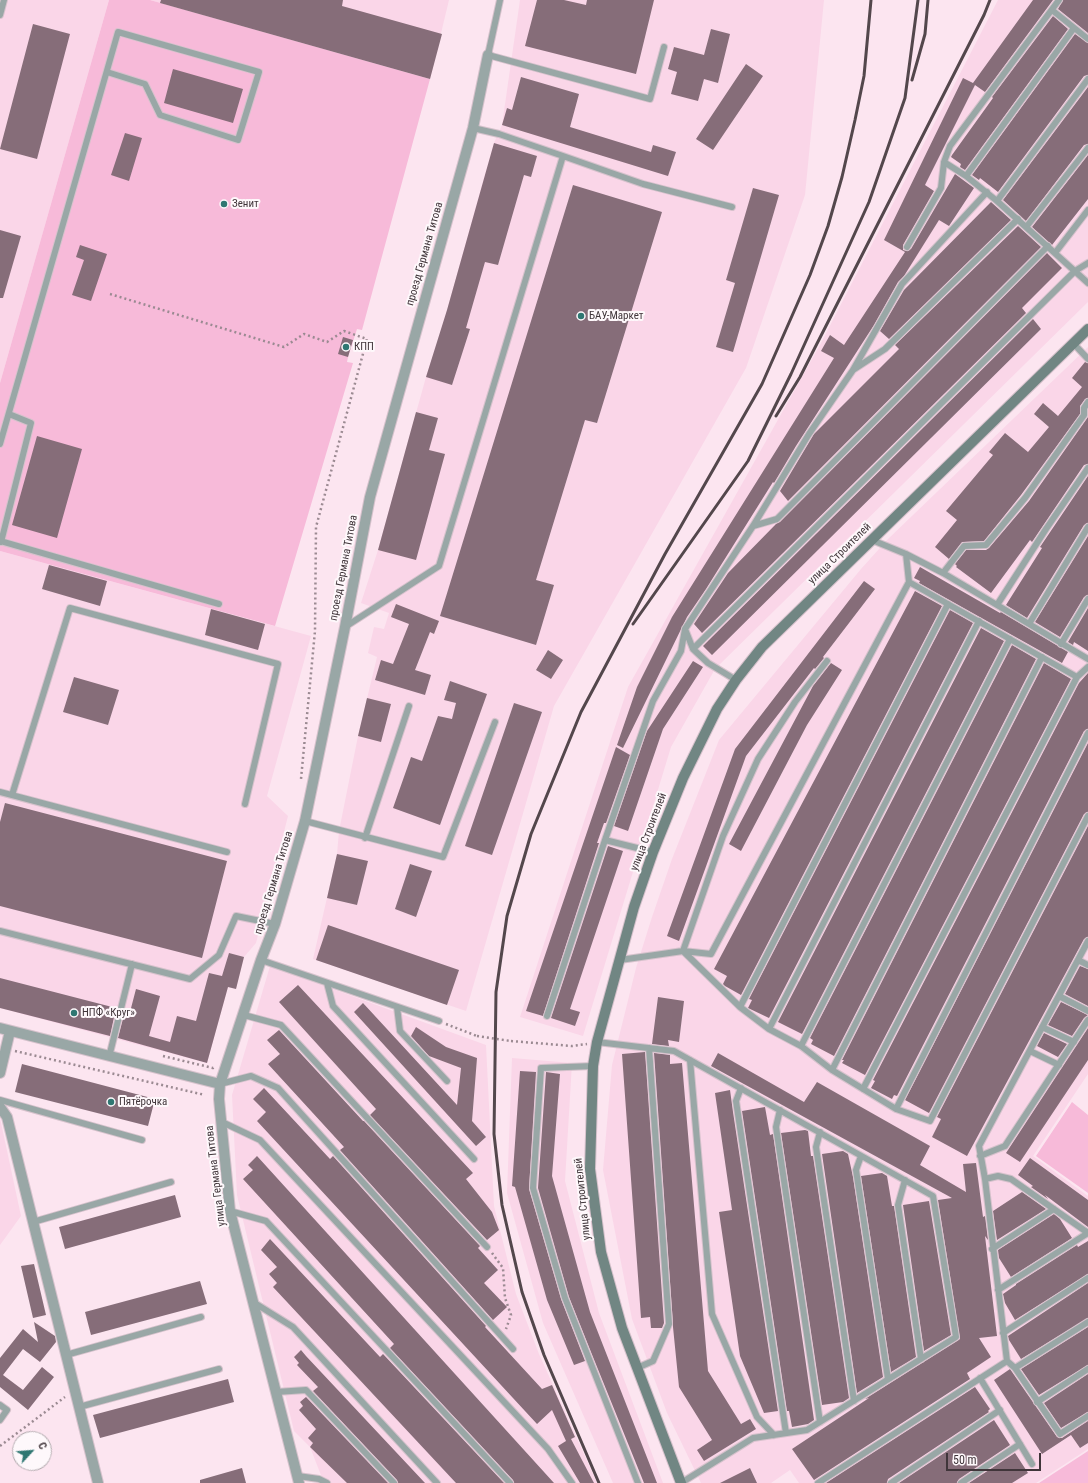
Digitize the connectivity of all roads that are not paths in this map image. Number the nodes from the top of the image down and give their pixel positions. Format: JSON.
{"nodes":[{"id":1,"x":4,"y":0,"type":"edge"},
{"id":2,"x":500,"y":0,"type":"edge"},
{"id":3,"x":1059,"y":0,"type":"edge"},
{"id":4,"x":1052,"y":10,"type":"junction"},
{"id":5,"x":0,"y":15,"type":"edge"},
{"id":6,"x":1074,"y":28,"type":"junction"},
{"id":7,"x":1088,"y":39,"type":"edge"},
{"id":8,"x":664,"y":47,"type":"dead end"},
{"id":9,"x":488,"y":55,"type":"junction"},
{"id":10,"x":107,"y":72,"type":"junction"},
{"id":11,"x":1088,"y":79,"type":"edge"},
{"id":12,"x":473,"y":128,"type":"junction"},
{"id":13,"x":1088,"y":148,"type":"edge"},
{"id":14,"x":563,"y":156,"type":"junction"},
{"id":15,"x":944,"y":162,"type":"junction"},
{"id":16,"x":966,"y":176,"type":"junction"},
{"id":17,"x":986,"y":192,"type":"junction"},
{"id":18,"x":997,"y":201,"type":"junction"},
{"id":19,"x":732,"y":207,"type":"dead end"},
{"id":20,"x":1088,"y":210,"type":"edge"},
{"id":21,"x":1018,"y":218,"type":"junction"},
{"id":22,"x":1027,"y":226,"type":"junction"},
{"id":23,"x":1048,"y":246,"type":"junction"},
{"id":24,"x":907,"y":247,"type":"dead end"},
{"id":25,"x":1055,"y":252,"type":"junction"},
{"id":26,"x":1088,"y":263,"type":"edge"},
{"id":27,"x":1076,"y":271,"type":"junction"},
{"id":28,"x":1088,"y":283,"type":"edge"},
{"id":29,"x":1088,"y":329,"type":"edge"},
{"id":30,"x":1073,"y":343,"type":"junction"},
{"id":31,"x":1088,"y":359,"type":"edge"},
{"id":32,"x":853,"y":370,"type":"junction"},
{"id":33,"x":1088,"y":402,"type":"edge"},
{"id":34,"x":9,"y":414,"type":"junction"},
{"id":35,"x":0,"y":444,"type":"edge"},
{"id":36,"x":1088,"y":468,"type":"edge"},
{"id":37,"x":753,"y":526,"type":"junction"},
{"id":38,"x":1088,"y":527,"type":"edge"},
{"id":39,"x":872,"y":540,"type":"junction"},
{"id":40,"x":1,"y":542,"type":"edge"},
{"id":41,"x":906,"y":554,"type":"junction"},
{"id":42,"x":943,"y":573,"type":"junction"},
{"id":43,"x":909,"y":582,"type":"junction"},
{"id":44,"x":1088,"y":599,"type":"edge"},
{"id":45,"x":219,"y":604,"type":"dead end"},
{"id":46,"x":948,"y":604,"type":"junction"},
{"id":47,"x":998,"y":605,"type":"junction"},
{"id":48,"x":979,"y":621,"type":"junction"},
{"id":49,"x":1029,"y":624,"type":"junction"},
{"id":50,"x":345,"y":627,"type":"junction"},
{"id":51,"x":685,"y":629,"type":"junction"},
{"id":52,"x":1010,"y":639,"type":"junction"},
{"id":53,"x":1061,"y":644,"type":"junction"},
{"id":54,"x":693,"y":649,"type":"junction"},
{"id":55,"x":1042,"y":658,"type":"junction"},
{"id":56,"x":1088,"y":659,"type":"edge"},
{"id":57,"x":827,"y":661,"type":"dead end"},
{"id":58,"x":1088,"y":667,"type":"edge"},
{"id":59,"x":1077,"y":677,"type":"junction"},
{"id":60,"x":736,"y":680,"type":"junction"},
{"id":61,"x":409,"y":706,"type":"dead end"},
{"id":62,"x":494,"y":722,"type":"dead end"},
{"id":63,"x":1088,"y":733,"type":"edge"},
{"id":64,"x":0,"y":792,"type":"edge"},
{"id":65,"x":12,"y":795,"type":"junction"},
{"id":66,"x":245,"y":804,"type":"dead end"},
{"id":67,"x":1088,"y":816,"type":"edge"},
{"id":68,"x":305,"y":821,"type":"junction"},
{"id":69,"x":365,"y":838,"type":"junction"},
{"id":70,"x":605,"y":840,"type":"junction"},
{"id":71,"x":228,"y":852,"type":"dead end"},
{"id":72,"x":653,"y":852,"type":"junction"},
{"id":73,"x":275,"y":924,"type":"junction"},
{"id":74,"x":0,"y":931,"type":"edge"},
{"id":75,"x":1088,"y":941,"type":"edge"},
{"id":76,"x":683,"y":951,"type":"junction"},
{"id":77,"x":261,"y":960,"type":"junction"},
{"id":78,"x":620,"y":960,"type":"junction"},
{"id":79,"x":1078,"y":960,"type":"junction"},
{"id":80,"x":132,"y":964,"type":"junction"},
{"id":81,"x":1088,"y":965,"type":"edge"},
{"id":82,"x":327,"y":983,"type":"junction"},
{"id":83,"x":1059,"y":996,"type":"junction"},
{"id":84,"x":397,"y":1007,"type":"junction"},
{"id":85,"x":740,"y":1008,"type":"junction"},
{"id":86,"x":1088,"y":1011,"type":"edge"},
{"id":87,"x":244,"y":1015,"type":"junction"},
{"id":88,"x":547,"y":1016,"type":"dead end"},
{"id":89,"x":1088,"y":1020,"type":"edge"},
{"id":90,"x":438,"y":1021,"type":"road end"},
{"id":91,"x":1042,"y":1027,"type":"junction"},
{"id":92,"x":769,"y":1029,"type":"junction"},
{"id":93,"x":5,"y":1030,"type":"edge"},
{"id":94,"x":597,"y":1042,"type":"junction"},
{"id":95,"x":1074,"y":1042,"type":"junction"},
{"id":96,"x":801,"y":1046,"type":"junction"},
{"id":97,"x":649,"y":1048,"type":"junction"},
{"id":98,"x":1030,"y":1051,"type":"junction"},
{"id":99,"x":109,"y":1057,"type":"junction"},
{"id":100,"x":690,"y":1060,"type":"junction"},
{"id":101,"x":1059,"y":1065,"type":"junction"},
{"id":102,"x":593,"y":1066,"type":"junction"},
{"id":103,"x":832,"y":1070,"type":"junction"},
{"id":104,"x":0,"y":1074,"type":"edge"},
{"id":105,"x":447,"y":1081,"type":"dead end"},
{"id":106,"x":220,"y":1084,"type":"junction"},
{"id":107,"x":741,"y":1088,"type":"junction"},
{"id":108,"x":863,"y":1088,"type":"junction"},
{"id":109,"x":0,"y":1100,"type":"edge"},
{"id":110,"x":0,"y":1107,"type":"edge"},
{"id":111,"x":896,"y":1109,"type":"junction"},
{"id":112,"x":780,"y":1110,"type":"junction"},
{"id":113,"x":222,"y":1122,"type":"junction"},
{"id":114,"x":820,"y":1132,"type":"junction"},
{"id":115,"x":142,"y":1140,"type":"dead end"},
{"id":116,"x":861,"y":1156,"type":"junction"},
{"id":117,"x":980,"y":1156,"type":"junction"},
{"id":118,"x":474,"y":1159,"type":"dead end"},
{"id":119,"x":985,"y":1179,"type":"junction"},
{"id":120,"x":905,"y":1180,"type":"junction"},
{"id":121,"x":170,"y":1182,"type":"dead end"},
{"id":122,"x":1054,"y":1209,"type":"junction"},
{"id":123,"x":230,"y":1211,"type":"junction"},
{"id":124,"x":33,"y":1222,"type":"junction"},
{"id":125,"x":1088,"y":1233,"type":"edge"},
{"id":126,"x":486,"y":1247,"type":"road end"},
{"id":127,"x":992,"y":1249,"type":"junction"},
{"id":128,"x":1088,"y":1278,"type":"edge"},
{"id":129,"x":998,"y":1290,"type":"junction"},
{"id":130,"x":253,"y":1302,"type":"junction"},
{"id":131,"x":201,"y":1317,"type":"dead end"},
{"id":132,"x":1088,"y":1322,"type":"edge"},
{"id":133,"x":1003,"y":1333,"type":"junction"},
{"id":134,"x":513,"y":1349,"type":"dead end"},
{"id":135,"x":66,"y":1355,"type":"junction"},
{"id":136,"x":921,"y":1359,"type":"junction"},
{"id":137,"x":1007,"y":1360,"type":"junction"},
{"id":138,"x":637,"y":1368,"type":"junction"},
{"id":139,"x":1015,"y":1368,"type":"junction"},
{"id":140,"x":219,"y":1369,"type":"dead end"},
{"id":141,"x":1088,"y":1369,"type":"edge"},
{"id":142,"x":980,"y":1378,"type":"junction"},
{"id":143,"x":888,"y":1380,"type":"junction"},
{"id":144,"x":276,"y":1392,"type":"junction"},
{"id":145,"x":854,"y":1401,"type":"junction"},
{"id":146,"x":1037,"y":1402,"type":"junction"},
{"id":147,"x":0,"y":1405,"type":"edge"},
{"id":148,"x":79,"y":1407,"type":"junction"},
{"id":149,"x":1000,"y":1410,"type":"junction"},
{"id":150,"x":1088,"y":1416,"type":"edge"},
{"id":151,"x":0,"y":1420,"type":"edge"},
{"id":152,"x":820,"y":1422,"type":"junction"},
{"id":153,"x":786,"y":1433,"type":"junction"},
{"id":154,"x":774,"y":1435,"type":"junction"},
{"id":155,"x":1020,"y":1444,"type":"junction"},
{"id":156,"x":1032,"y":1464,"type":"dead end"},
{"id":157,"x":299,"y":1479,"type":"edge"},
{"id":158,"x":98,"y":1483,"type":"edge"},
{"id":159,"x":327,"y":1483,"type":"edge"},
{"id":160,"x":394,"y":1483,"type":"edge"},
{"id":161,"x":437,"y":1483,"type":"edge"},
{"id":162,"x":510,"y":1483,"type":"edge"},
{"id":163,"x":572,"y":1483,"type":"edge"},
{"id":164,"x":638,"y":1483,"type":"edge"},
{"id":165,"x":681,"y":1483,"type":"edge"},
{"id":166,"x":818,"y":1483,"type":"edge"},
{"id":167,"x":891,"y":1483,"type":"edge"},
{"id":168,"x":962,"y":1483,"type":"edge"}],
"edges":[{"from":1,"to":5,"type":"lane"},
{"from":2,"to":9,"type":"lane"},
{"from":3,"to":4,"type":"lane"},
{"from":4,"to":6,"type":"lane"},
{"from":4,"to":15,"type":"lane"},
{"from":6,"to":7,"type":"lane"},
{"from":6,"to":16,"type":"lane"},
{"from":8,"to":9,"type":"lane"},
{"from":9,"to":12,"type":"street","name":"проезд Германа Титова"},
{"from":10,"to":10,"type":"lane"},
{"from":10,"to":34,"type":"lane"},
{"from":11,"to":18,"type":"lane"},
{"from":12,"to":14,"type":"lane"},
{"from":12,"to":50,"type":"street","name":"проезд Германа Титова"},
{"from":13,"to":22,"type":"lane"},
{"from":14,"to":19,"type":"lane"},
{"from":14,"to":50,"type":"lane"},
{"from":15,"to":16,"type":"lane"},
{"from":15,"to":24,"type":"lane"},
{"from":16,"to":17,"type":"lane"},
{"from":17,"to":18,"type":"lane"},
{"from":17,"to":32,"type":"lane"},
{"from":18,"to":21,"type":"lane"},
{"from":20,"to":25,"type":"lane"},
{"from":21,"to":22,"type":"lane"},
{"from":21,"to":32,"type":"lane"},
{"from":22,"to":23,"type":"lane"},
{"from":23,"to":25,"type":"lane"},
{"from":23,"to":37,"type":"lane"},
{"from":25,"to":27,"type":"lane"},
{"from":26,"to":27,"type":"lane"},
{"from":27,"to":28,"type":"lane"},
{"from":27,"to":54,"type":"lane"},
{"from":29,"to":30,"type":"main road","name":"улица Строителей"},
{"from":30,"to":31,"type":"lane"},
{"from":30,"to":39,"type":"main road","name":"улица Строителей"},
{"from":32,"to":37,"type":"lane"},
{"from":33,"to":42,"type":"lane"},
{"from":34,"to":35,"type":"lane"},
{"from":34,"to":40,"type":"lane"},
{"from":36,"to":47,"type":"lane"},
{"from":37,"to":51,"type":"lane"},
{"from":38,"to":49,"type":"lane"},
{"from":39,"to":41,"type":"lane"},
{"from":39,"to":60,"type":"main road","name":"улица Строителей"},
{"from":40,"to":45,"type":"lane"},
{"from":41,"to":42,"type":"lane"},
{"from":41,"to":43,"type":"lane"},
{"from":42,"to":47,"type":"lane"},
{"from":43,"to":46,"type":"lane"},
{"from":43,"to":76,"type":"lane"},
{"from":44,"to":53,"type":"lane"},
{"from":46,"to":48,"type":"lane"},
{"from":46,"to":85,"type":"lane"},
{"from":47,"to":49,"type":"lane"},
{"from":48,"to":52,"type":"lane"},
{"from":48,"to":92,"type":"lane"},
{"from":49,"to":53,"type":"lane"},
{"from":50,"to":68,"type":"street","name":"проезд Германа Титова"},
{"from":51,"to":54,"type":"lane"},
{"from":51,"to":70,"type":"lane"},
{"from":52,"to":55,"type":"lane"},
{"from":52,"to":96,"type":"lane"},
{"from":53,"to":56,"type":"lane"},
{"from":54,"to":60,"type":"lane"},
{"from":55,"to":59,"type":"lane"},
{"from":55,"to":103,"type":"lane"},
{"from":57,"to":76,"type":"lane"},
{"from":58,"to":59,"type":"lane"},
{"from":59,"to":108,"type":"lane"},
{"from":60,"to":72,"type":"main road","name":"улица Строителей"},
{"from":61,"to":69,"type":"lane"},
{"from":62,"to":69,"type":"lane"},
{"from":63,"to":111,"type":"lane"},
{"from":64,"to":65,"type":"lane"},
{"from":65,"to":66,"type":"lane"},
{"from":65,"to":71,"type":"lane"},
{"from":67,"to":111,"type":"lane"},
{"from":68,"to":69,"type":"lane"},
{"from":68,"to":73,"type":"street","name":"проезд Германа Титова"},
{"from":70,"to":72,"type":"lane"},
{"from":70,"to":88,"type":"lane"},
{"from":72,"to":78,"type":"main road","name":"улица Строителей"},
{"from":73,"to":77,"type":"street","name":"проезд Германа Титова"},
{"from":73,"to":80,"type":"lane"},
{"from":74,"to":80,"type":"lane"},
{"from":75,"to":79,"type":"lane"},
{"from":76,"to":78,"type":"lane"},
{"from":76,"to":85,"type":"lane"},
{"from":77,"to":82,"type":"lane"},
{"from":77,"to":87,"type":"street","name":"проезд Германа Титова"},
{"from":78,"to":94,"type":"main road","name":"улица Строителей"},
{"from":79,"to":81,"type":"lane"},
{"from":79,"to":83,"type":"lane"},
{"from":80,"to":99,"type":"lane"},
{"from":82,"to":84,"type":"lane"},
{"from":82,"to":118,"type":"lane"},
{"from":83,"to":86,"type":"lane"},
{"from":83,"to":91,"type":"lane"},
{"from":84,"to":90,"type":"lane"},
{"from":84,"to":105,"type":"lane"},
{"from":85,"to":92,"type":"lane"},
{"from":87,"to":106,"type":"street","name":"проезд Германа Титова"},
{"from":87,"to":126,"type":"lane"},
{"from":89,"to":95,"type":"lane"},
{"from":91,"to":95,"type":"lane"},
{"from":91,"to":98,"type":"lane"},
{"from":92,"to":96,"type":"lane"},
{"from":93,"to":99,"type":"street"},
{"from":93,"to":104,"type":"street"},
{"from":94,"to":97,"type":"lane"},
{"from":94,"to":102,"type":"main road","name":"улица Строителей"},
{"from":95,"to":101,"type":"lane"},
{"from":96,"to":103,"type":"lane"},
{"from":97,"to":100,"type":"lane"},
{"from":97,"to":138,"type":"lane"},
{"from":98,"to":101,"type":"lane"},
{"from":98,"to":117,"type":"lane"},
{"from":99,"to":106,"type":"street"},
{"from":100,"to":107,"type":"lane"},
{"from":100,"to":154,"type":"lane"},
{"from":101,"to":117,"type":"lane"},
{"from":102,"to":138,"type":"main road","name":"улица Строителей"},
{"from":102,"to":164,"type":"lane"},
{"from":103,"to":108,"type":"lane"},
{"from":106,"to":113,"type":"street","name":"улица Германа Титова"},
{"from":106,"to":134,"type":"lane"},
{"from":107,"to":112,"type":"lane"},
{"from":107,"to":153,"type":"lane"},
{"from":108,"to":111,"type":"lane"},
{"from":109,"to":115,"type":"lane"},
{"from":110,"to":124,"type":"street"},
{"from":112,"to":114,"type":"lane"},
{"from":112,"to":152,"type":"lane"},
{"from":113,"to":123,"type":"street","name":"улица Германа Титова"},
{"from":113,"to":163,"type":"lane"},
{"from":114,"to":116,"type":"lane"},
{"from":114,"to":145,"type":"lane"},
{"from":116,"to":120,"type":"lane"},
{"from":116,"to":143,"type":"lane"},
{"from":117,"to":119,"type":"lane"},
{"from":119,"to":122,"type":"lane"},
{"from":119,"to":127,"type":"lane"},
{"from":120,"to":136,"type":"lane"},
{"from":120,"to":136,"type":"lane"},
{"from":121,"to":124,"type":"lane"},
{"from":122,"to":125,"type":"lane"},
{"from":122,"to":127,"type":"lane"},
{"from":123,"to":130,"type":"street","name":"улица Германа Титова"},
{"from":123,"to":162,"type":"lane"},
{"from":124,"to":135,"type":"street"},
{"from":125,"to":129,"type":"lane"},
{"from":127,"to":129,"type":"lane"},
{"from":128,"to":133,"type":"lane"},
{"from":129,"to":133,"type":"lane"},
{"from":130,"to":144,"type":"street","name":"улица Германа Титова"},
{"from":130,"to":161,"type":"lane"},
{"from":131,"to":135,"type":"lane"},
{"from":132,"to":139,"type":"lane"},
{"from":133,"to":137,"type":"lane"},
{"from":135,"to":148,"type":"street"},
{"from":136,"to":143,"type":"lane"},
{"from":137,"to":139,"type":"lane"},
{"from":137,"to":142,"type":"lane"},
{"from":138,"to":165,"type":"main road","name":"улица Строителей"},
{"from":139,"to":146,"type":"lane"},
{"from":140,"to":148,"type":"lane"},
{"from":141,"to":146,"type":"lane"},
{"from":142,"to":149,"type":"lane"},
{"from":142,"to":166,"type":"lane"},
{"from":143,"to":145,"type":"lane"},
{"from":144,"to":157,"type":"street","name":"улица Германа Титова"},
{"from":144,"to":160,"type":"lane"},
{"from":145,"to":152,"type":"lane"},
{"from":146,"to":150,"type":"lane"},
{"from":147,"to":151,"type":"lane"},
{"from":148,"to":158,"type":"street"},
{"from":149,"to":155,"type":"lane"},
{"from":149,"to":167,"type":"lane"},
{"from":152,"to":153,"type":"lane"},
{"from":153,"to":154,"type":"lane"},
{"from":154,"to":165,"type":"lane"},
{"from":155,"to":156,"type":"lane"},
{"from":155,"to":168,"type":"lane"},
{"from":157,"to":159,"type":"lane"}]}
